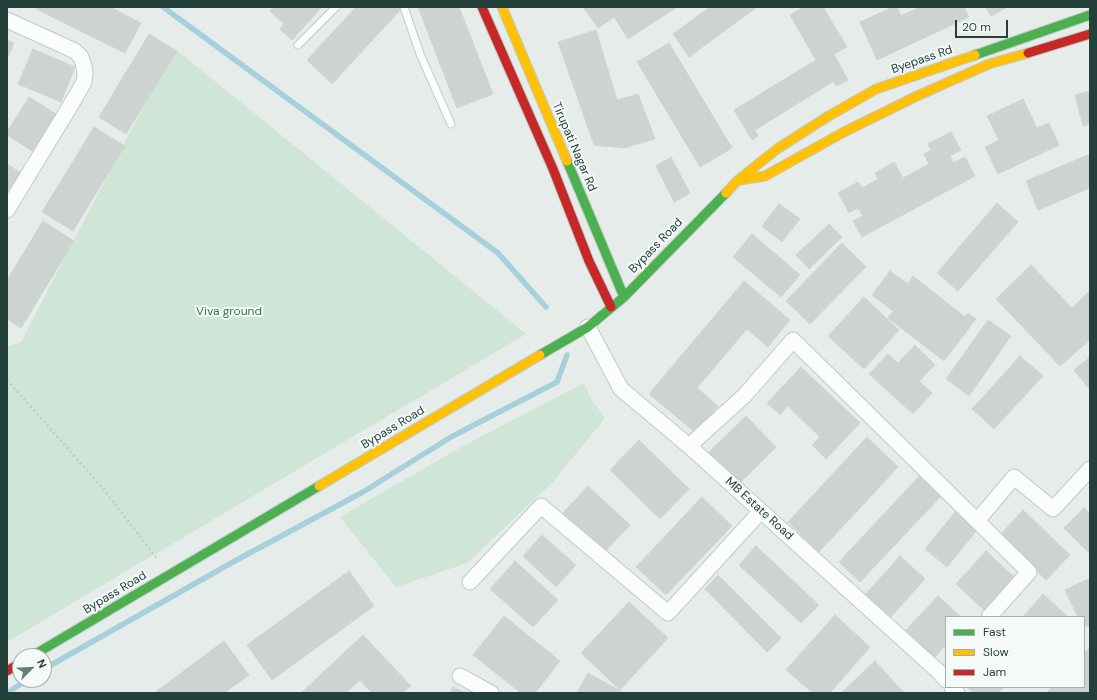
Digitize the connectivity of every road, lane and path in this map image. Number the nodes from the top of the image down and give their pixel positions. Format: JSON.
{"nodes":[{"id":1,"x":336,"y":7,"type":"edge"},
{"id":2,"x":404,"y":7,"type":"edge"},
{"id":3,"x":482,"y":7,"type":"edge"},
{"id":4,"x":502,"y":7,"type":"edge"},
{"id":5,"x":1087,"y":7,"type":"edge"},
{"id":6,"x":1090,"y":14,"type":"edge"},
{"id":7,"x":7,"y":20,"type":"edge"},
{"id":8,"x":1090,"y":34,"type":"edge"},
{"id":9,"x":298,"y":45,"type":"dead end"},
{"id":10,"x":451,"y":124,"type":"dead end"},
{"id":11,"x":737,"y":181,"type":"junction"},
{"id":12,"x":7,"y":210,"type":"edge"},
{"id":13,"x":624,"y":297,"type":"junction"},
{"id":14,"x":611,"y":307,"type":"junction"},
{"id":15,"x":588,"y":326,"type":"junction"},
{"id":16,"x":7,"y":380,"type":"edge"},
{"id":17,"x":689,"y":446,"type":"junction"},
{"id":18,"x":1090,"y":469,"type":"edge"},
{"id":19,"x":761,"y":511,"type":"junction"},
{"id":20,"x":977,"y":521,"type":"junction"},
{"id":21,"x":169,"y":575,"type":"junction"},
{"id":22,"x":470,"y":582,"type":"dead end"},
{"id":23,"x":990,"y":616,"type":"edge"},
{"id":24,"x":46,"y":648,"type":"edge"},
{"id":25,"x":944,"y":672,"type":"edge"},
{"id":26,"x":460,"y":676,"type":"dead end"},
{"id":27,"x":491,"y":693,"type":"edge"}],
"edges":[{"from":1,"to":9,"type":"lane"},
{"from":2,"to":10,"type":"lane"},
{"from":3,"to":14,"type":"main road"},
{"from":4,"to":13,"type":"main road","name":"Tirupati Nagar Rd"},
{"from":5,"to":6,"type":"street"},
{"from":6,"to":11,"type":"main road","name":"Byepass Rd"},
{"from":7,"to":12,"type":"street"},
{"from":8,"to":11,"type":"main road"},
{"from":11,"to":13,"type":"main road","name":"Bypass Road"},
{"from":13,"to":14,"type":"main road","name":"Bypass Road"},
{"from":14,"to":15,"type":"main road","name":"Bypass Road"},
{"from":15,"to":17,"type":"street","name":"MB Estate Road"},
{"from":15,"to":21,"type":"main road","name":"Bypass Road"},
{"from":16,"to":21,"type":"path"},
{"from":17,"to":19,"type":"street","name":"MB Estate Road"},
{"from":17,"to":20,"type":"street"},
{"from":18,"to":20,"type":"street"},
{"from":19,"to":22,"type":"street"},
{"from":19,"to":25,"type":"street","name":"MB Estate Road"},
{"from":20,"to":23,"type":"street"},
{"from":21,"to":24,"type":"main road","name":"Bypass Road"},
{"from":26,"to":27,"type":"street"}]}
